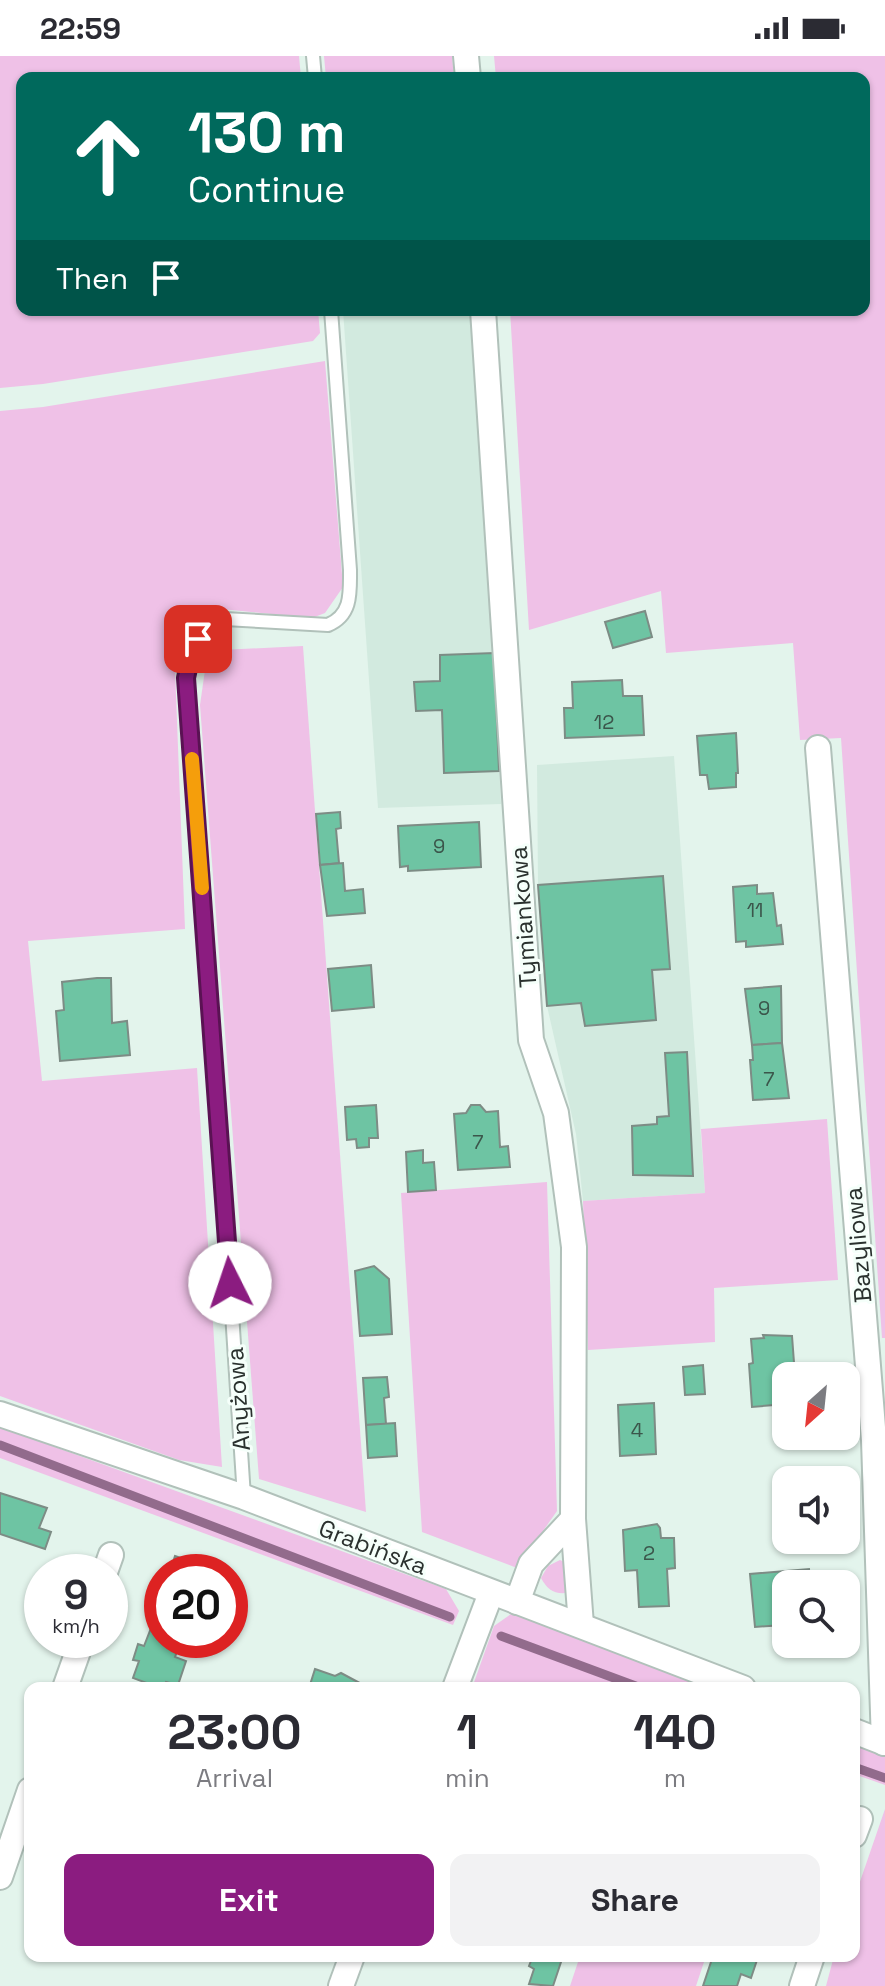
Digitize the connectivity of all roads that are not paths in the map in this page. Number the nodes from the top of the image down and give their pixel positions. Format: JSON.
{"nodes":[{"id":1,"x":331,"y":316,"type":"edge"},
{"id":2,"x":483,"y":316,"type":"edge"},
{"id":3,"x":818,"y":748,"type":"dead end"},
{"id":4,"x":0,"y":1414,"type":"edge"},
{"id":5,"x":244,"y":1497,"type":"junction"},
{"id":6,"x":573,"y":1519,"type":"junction"},
{"id":7,"x":491,"y":1593,"type":"junction"},
{"id":8,"x":517,"y":1602,"type":"junction"},
{"id":9,"x":581,"y":1625,"type":"junction"},
{"id":10,"x":76,"y":1658,"type":"edge"},
{"id":11,"x":67,"y":1682,"type":"edge"},
{"id":12,"x":457,"y":1682,"type":"edge"},
{"id":13,"x":728,"y":1682,"type":"edge"},
{"id":14,"x":860,"y":1733,"type":"edge"},
{"id":15,"x":884,"y":1743,"type":"edge"},
{"id":16,"x":24,"y":1807,"type":"edge"},
{"id":17,"x":0,"y":1877,"type":"edge"},
{"id":18,"x":350,"y":1962,"type":"edge"},
{"id":19,"x":810,"y":1962,"type":"edge"},
{"id":20,"x":341,"y":1986,"type":"edge"},
{"id":21,"x":802,"y":1986,"type":"edge"}],
"edges":[{"from":1,"to":5,"type":"lane","name":"Anyżowa"},
{"from":2,"to":6,"type":"street","name":"Tymiankowa"},
{"from":3,"to":15,"type":"street","name":"Bazyliowa"},
{"from":4,"to":5,"type":"street","name":"Grabińska"},
{"from":5,"to":7,"type":"street","name":"Grabińska"},
{"from":6,"to":8,"type":"street"},
{"from":6,"to":9,"type":"street","name":"Tymiankowa"},
{"from":7,"to":8,"type":"street","name":"Grabińska"},
{"from":7,"to":12,"type":"street"},
{"from":8,"to":9,"type":"street","name":"Grabińska"},
{"from":9,"to":13,"type":"street","name":"Grabińska"},
{"from":10,"to":11,"type":"street"},
{"from":14,"to":15,"type":"street"},
{"from":16,"to":17,"type":"street"},
{"from":18,"to":20,"type":"street"},
{"from":19,"to":21,"type":"street"}]}
